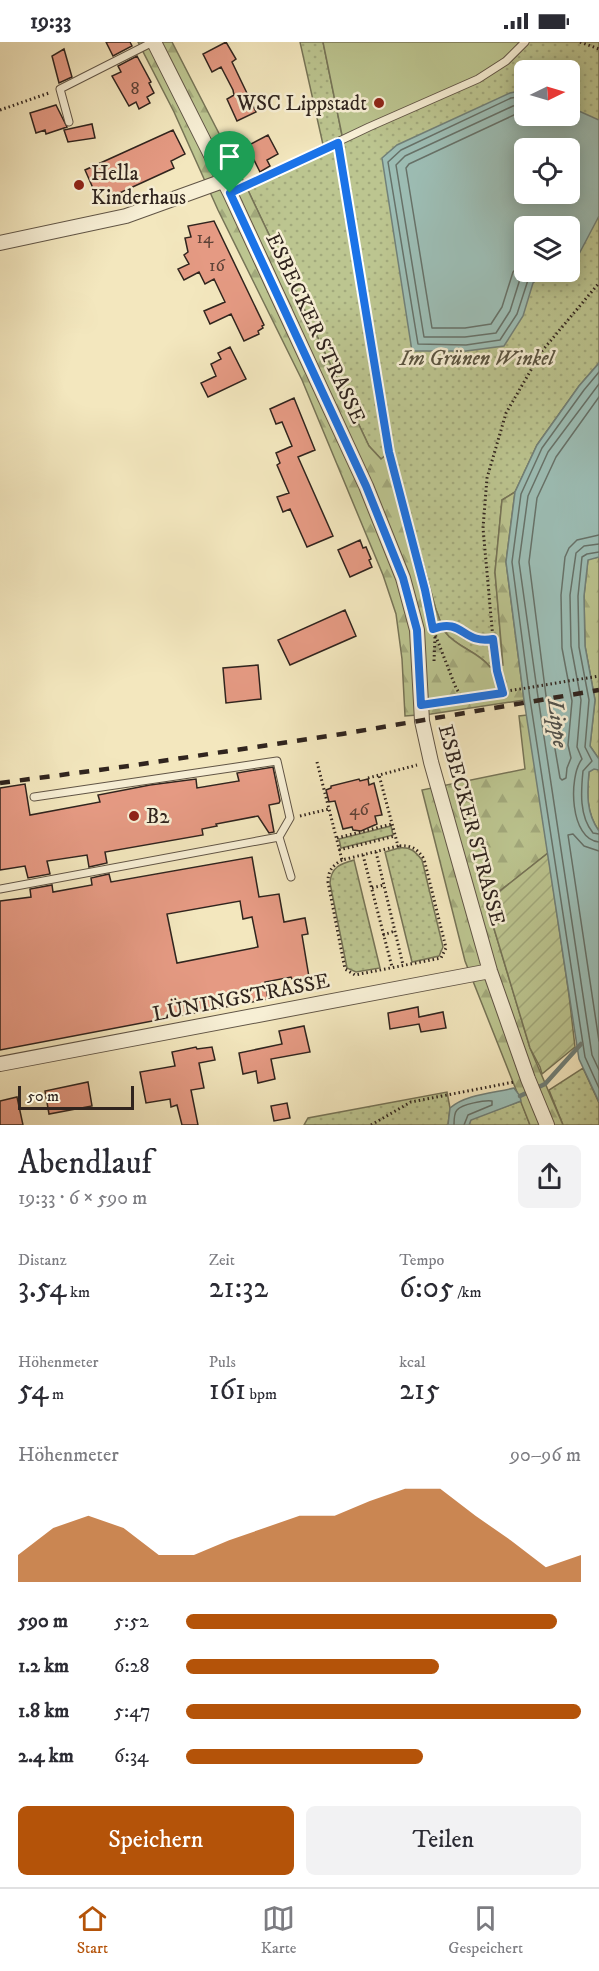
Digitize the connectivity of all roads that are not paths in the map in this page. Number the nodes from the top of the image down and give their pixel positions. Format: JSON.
{"nodes":[{"id":1,"x":153,"y":42,"type":"edge"},
{"id":2,"x":525,"y":42,"type":"edge"},
{"id":3,"x":69,"y":122,"type":"dead end"},
{"id":4,"x":227,"y":187,"type":"junction"},
{"id":5,"x":0,"y":243,"type":"edge"},
{"id":6,"x":34,"y":797,"type":"dead end"},
{"id":7,"x":279,"y":837,"type":"junction"},
{"id":8,"x":291,"y":877,"type":"dead end"},
{"id":9,"x":0,"y":889,"type":"edge"},
{"id":10,"x":490,"y":971,"type":"junction"},
{"id":11,"x":0,"y":1064,"type":"edge"},
{"id":12,"x":547,"y":1125,"type":"edge"}],
"edges":[{"from":1,"to":3,"type":"lane"},
{"from":1,"to":4,"type":"street","name":"ESBECKER STRASSE"},
{"from":2,"to":4,"type":"lane"},
{"from":4,"to":5,"type":"street"},
{"from":4,"to":10,"type":"street","name":"ESBECKER STRASSE"},
{"from":6,"to":7,"type":"lane"},
{"from":7,"to":8,"type":"lane"},
{"from":7,"to":9,"type":"lane"},
{"from":10,"to":11,"type":"street","name":"LÜNINGSTRASSE"},
{"from":10,"to":12,"type":"street","name":"ESBECKER STRASSE"}]}
